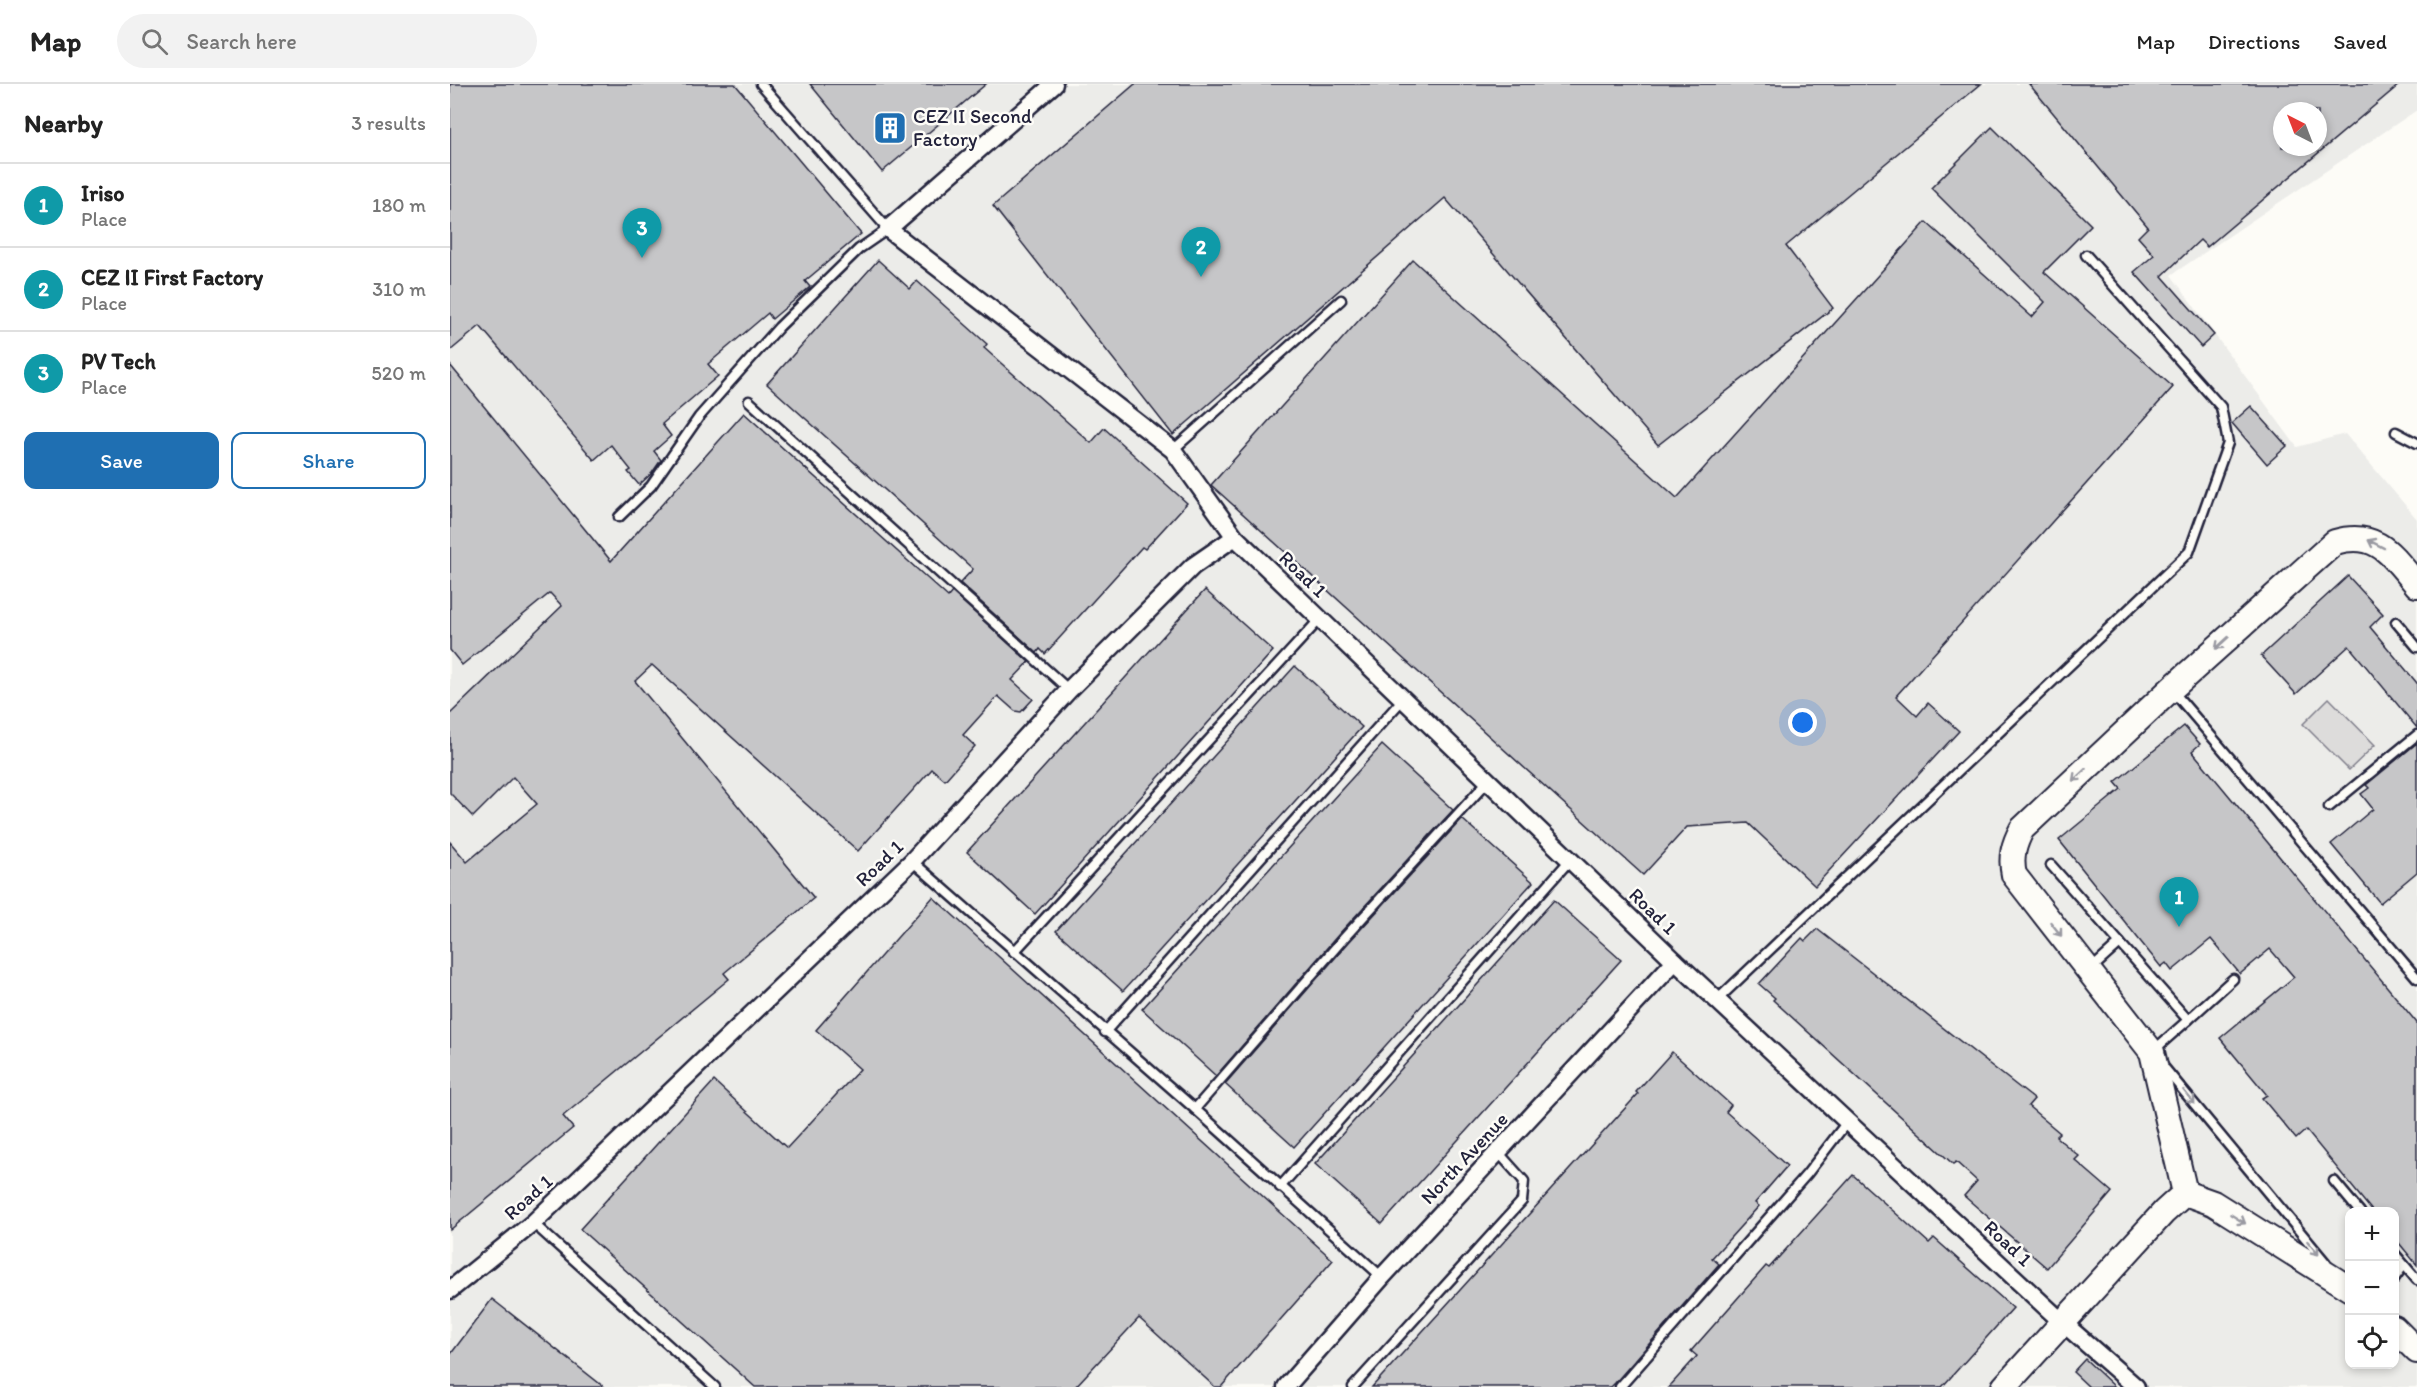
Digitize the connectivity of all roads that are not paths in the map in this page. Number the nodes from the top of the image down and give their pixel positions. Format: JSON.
{"nodes":[{"id":1,"x":761,"y":84,"type":"edge"},
{"id":2,"x":1054,"y":84,"type":"edge"},
{"id":3,"x":888,"y":229,"type":"junction"},
{"id":4,"x":2086,"y":255,"type":"dead end"},
{"id":5,"x":1341,"y":300,"type":"dead end"},
{"id":6,"x":749,"y":401,"type":"dead end"},
{"id":7,"x":2396,"y":432,"type":"dead end"},
{"id":8,"x":2417,"y":443,"type":"edge"},
{"id":9,"x":1173,"y":450,"type":"junction"},
{"id":10,"x":619,"y":516,"type":"dead end"},
{"id":11,"x":1235,"y":537,"type":"junction"},
{"id":12,"x":2417,"y":585,"type":"edge"},
{"id":13,"x":1320,"y":619,"type":"junction"},
{"id":14,"x":2396,"y":622,"type":"dead end"},
{"id":15,"x":2417,"y":647,"type":"edge"},
{"id":16,"x":2171,"y":688,"type":"junction"},
{"id":17,"x":1069,"y":690,"type":"junction"},
{"id":18,"x":1403,"y":699,"type":"junction"},
{"id":19,"x":2417,"y":735,"type":"edge"},
{"id":20,"x":1488,"y":781,"type":"junction"},
{"id":21,"x":2329,"y":807,"type":"dead end"},
{"id":22,"x":1570,"y":860,"type":"junction"},
{"id":23,"x":912,"y":861,"type":"junction"},
{"id":24,"x":2051,"y":866,"type":"dead end"},
{"id":25,"x":2120,"y":943,"type":"junction"},
{"id":26,"x":1014,"y":952,"type":"junction"},
{"id":27,"x":1675,"y":961,"type":"junction"},
{"id":28,"x":2089,"y":971,"type":"junction"},
{"id":29,"x":2233,"y":978,"type":"dead end"},
{"id":30,"x":2417,"y":978,"type":"edge"},
{"id":31,"x":1717,"y":1000,"type":"junction"},
{"id":32,"x":2188,"y":1020,"type":"junction"},
{"id":33,"x":1105,"y":1032,"type":"junction"},
{"id":34,"x":2152,"y":1052,"type":"junction"},
{"id":35,"x":1195,"y":1109,"type":"junction"},
{"id":36,"x":1847,"y":1122,"type":"junction"},
{"id":37,"x":1498,"y":1152,"type":"junction"},
{"id":38,"x":2334,"y":1180,"type":"dead end"},
{"id":39,"x":1280,"y":1187,"type":"junction"},
{"id":40,"x":2185,"y":1193,"type":"junction"},
{"id":41,"x":2356,"y":1207,"type":"edge"},
{"id":42,"x":533,"y":1223,"type":"junction"},
{"id":43,"x":2399,"y":1259,"type":"edge"},
{"id":44,"x":2404,"y":1265,"type":"junction"},
{"id":45,"x":2399,"y":1272,"type":"edge"},
{"id":46,"x":1382,"y":1277,"type":"junction"},
{"id":47,"x":2417,"y":1280,"type":"edge"},
{"id":48,"x":2345,"y":1285,"type":"edge"},
{"id":49,"x":450,"y":1290,"type":"edge"},
{"id":50,"x":2062,"y":1322,"type":"junction"},
{"id":51,"x":2399,"y":1333,"type":"edge"},
{"id":52,"x":2417,"y":1351,"type":"edge"},
{"id":53,"x":711,"y":1386,"type":"edge"},
{"id":54,"x":1286,"y":1387,"type":"edge"},
{"id":55,"x":1353,"y":1387,"type":"edge"},
{"id":56,"x":1620,"y":1387,"type":"edge"},
{"id":57,"x":2004,"y":1387,"type":"edge"},
{"id":58,"x":2136,"y":1387,"type":"edge"}],
"edges":[{"from":1,"to":3,"type":"lane"},
{"from":2,"to":3,"type":"street"},
{"from":3,"to":9,"type":"street"},
{"from":3,"to":10,"type":"lane"},
{"from":4,"to":31,"type":"lane"},
{"from":5,"to":9,"type":"lane"},
{"from":6,"to":17,"type":"lane"},
{"from":7,"to":8,"type":"lane"},
{"from":9,"to":11,"type":"street"},
{"from":11,"to":13,"type":"street","name":"Road 1"},
{"from":11,"to":17,"type":"street","name":"Road 1"},
{"from":12,"to":16,"type":"street","one_way":true},
{"from":13,"to":18,"type":"street","name":"Road 1"},
{"from":13,"to":26,"type":"lane"},
{"from":14,"to":15,"type":"lane"},
{"from":16,"to":28,"type":"street","one_way":true},
{"from":16,"to":30,"type":"lane"},
{"from":17,"to":23,"type":"street","name":"Road 1"},
{"from":18,"to":20,"type":"street","name":"Road 1"},
{"from":18,"to":33,"type":"lane"},
{"from":19,"to":21,"type":"lane"},
{"from":20,"to":22,"type":"street","name":"Road 1"},
{"from":20,"to":35,"type":"lane"},
{"from":22,"to":27,"type":"street","name":"Road 1"},
{"from":22,"to":39,"type":"lane"},
{"from":23,"to":26,"type":"lane"},
{"from":23,"to":42,"type":"street","name":"Road 1"},
{"from":24,"to":25,"type":"lane"},
{"from":25,"to":28,"type":"lane"},
{"from":25,"to":32,"type":"lane"},
{"from":26,"to":33,"type":"lane"},
{"from":27,"to":31,"type":"street","name":"Road 1"},
{"from":27,"to":37,"type":"street","name":"North Avenue"},
{"from":28,"to":34,"type":"street"},
{"from":29,"to":32,"type":"lane"},
{"from":31,"to":36,"type":"street","name":"Road 1"},
{"from":32,"to":34,"type":"lane"},
{"from":33,"to":35,"type":"lane"},
{"from":34,"to":40,"type":"street"},
{"from":34,"to":48,"type":"lane","one_way":true},
{"from":35,"to":39,"type":"lane"},
{"from":36,"to":50,"type":"street","name":"Road 1"},
{"from":36,"to":56,"type":"lane"},
{"from":37,"to":46,"type":"street","name":"North Avenue"},
{"from":37,"to":55,"type":"lane"},
{"from":38,"to":41,"type":"lane"},
{"from":39,"to":46,"type":"lane"},
{"from":40,"to":48,"type":"street","one_way":true},
{"from":40,"to":50,"type":"street"},
{"from":42,"to":49,"type":"street","name":"Road 1"},
{"from":42,"to":53,"type":"lane"},
{"from":43,"to":44,"type":"lane"},
{"from":44,"to":45,"type":"lane"},
{"from":44,"to":47,"type":"lane"},
{"from":46,"to":54,"type":"street","name":"North Avenue"},
{"from":50,"to":57,"type":"street"},
{"from":50,"to":58,"type":"street","name":"Road 1"},
{"from":51,"to":52,"type":"street"}]}
